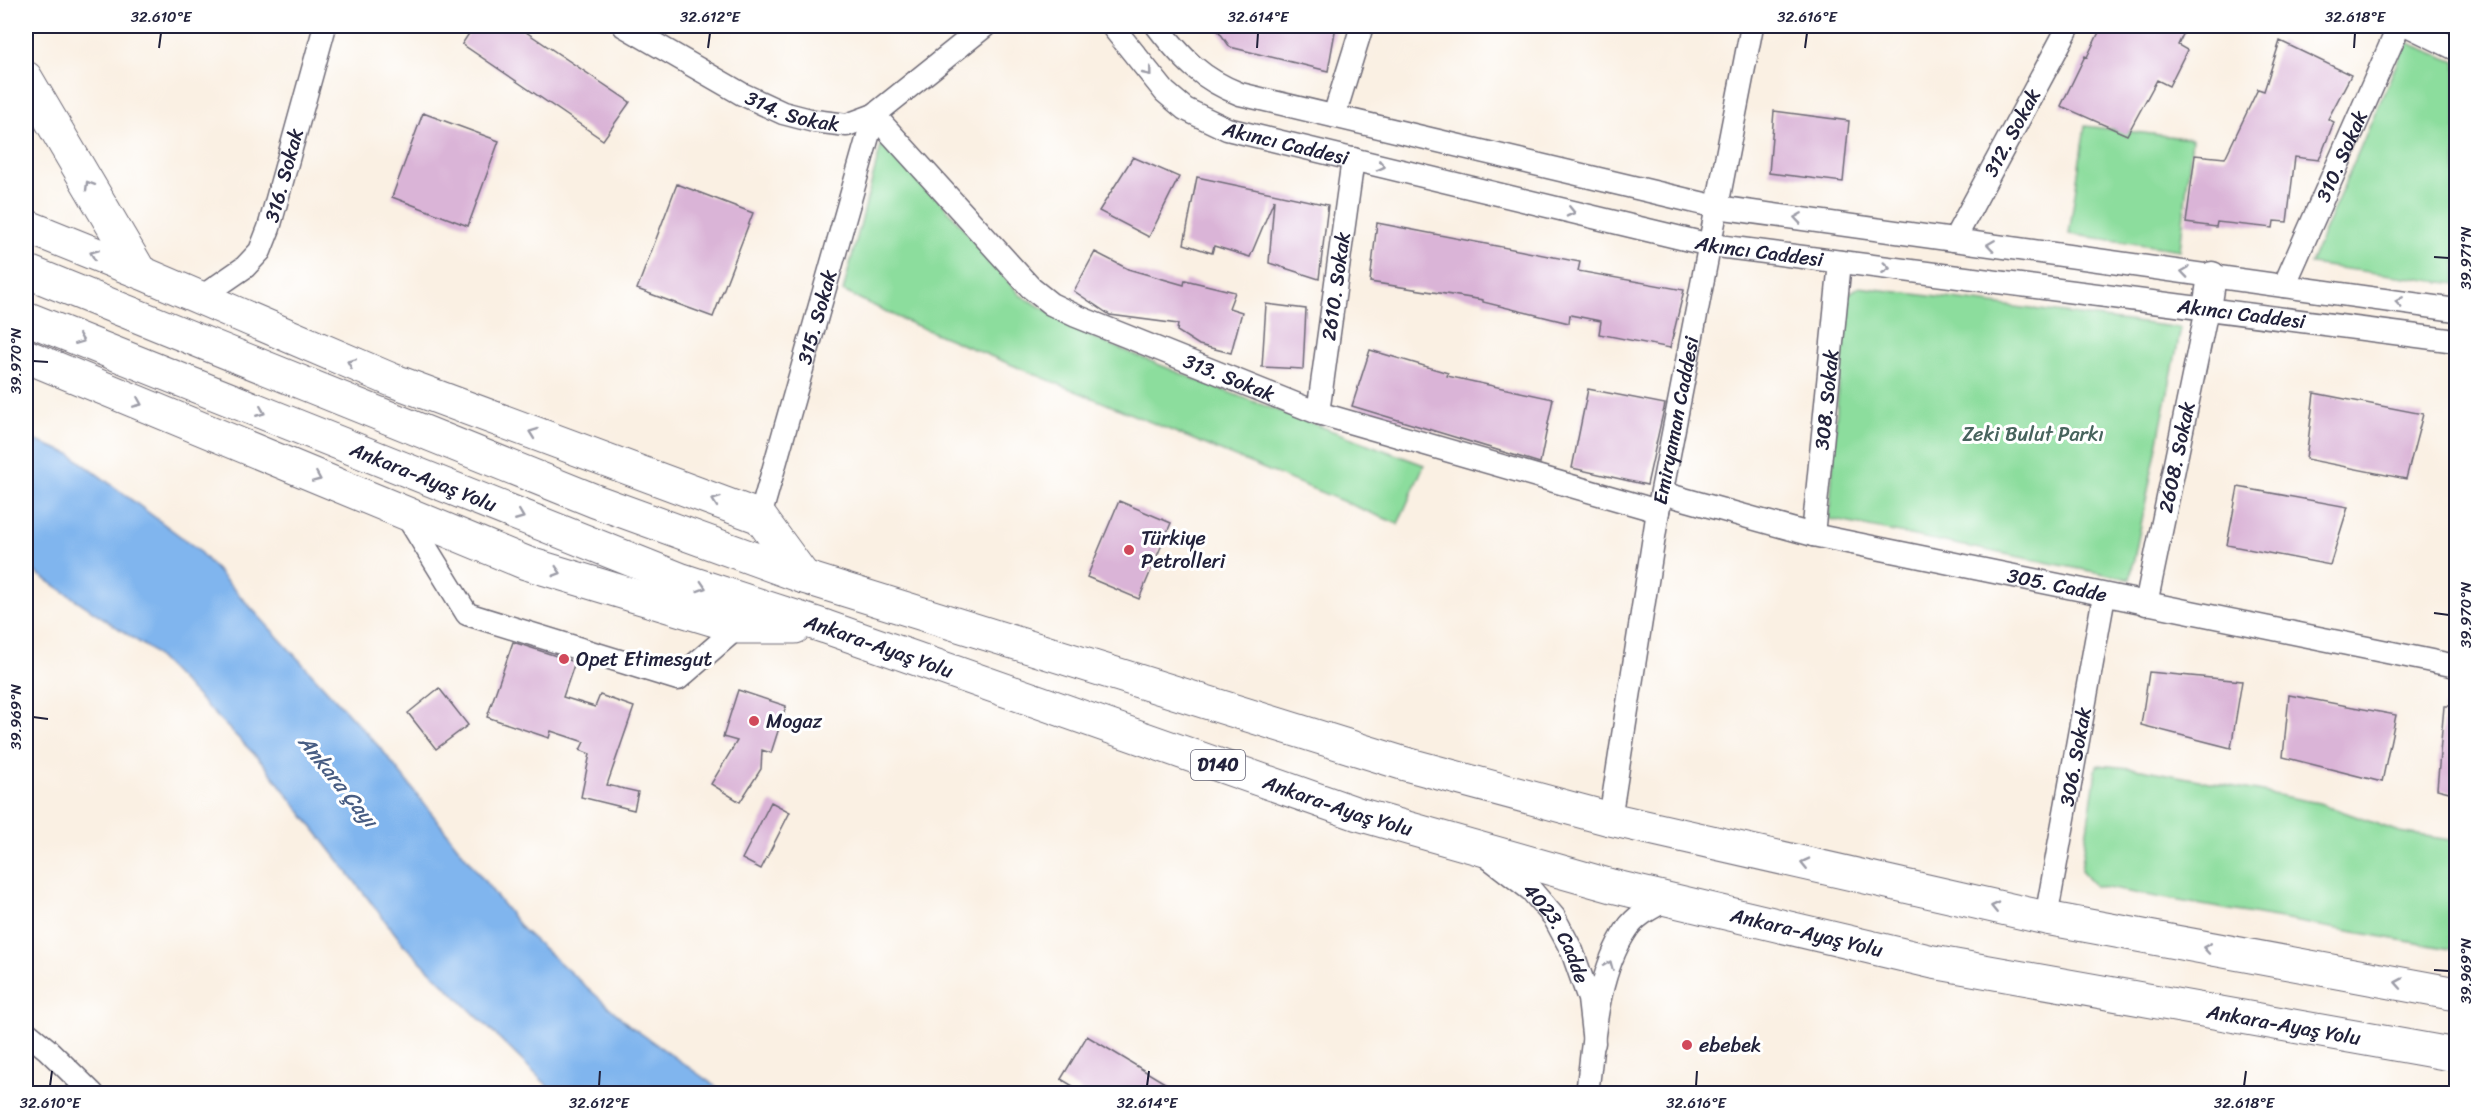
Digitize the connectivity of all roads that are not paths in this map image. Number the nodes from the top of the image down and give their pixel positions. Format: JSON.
{"nodes":[{"id":1,"x":325,"y":26,"type":"edge"},
{"id":2,"x":624,"y":26,"type":"edge"},
{"id":3,"x":985,"y":26,"type":"edge"},
{"id":4,"x":1112,"y":26,"type":"edge"},
{"id":5,"x":1157,"y":26,"type":"edge"},
{"id":6,"x":1362,"y":26,"type":"edge"},
{"id":7,"x":1749,"y":26,"type":"edge"},
{"id":8,"x":2069,"y":26,"type":"edge"},
{"id":9,"x":2399,"y":26,"type":"edge"},
{"id":10,"x":2409,"y":26,"type":"edge"},
{"id":11,"x":2457,"y":49,"type":"edge"},
{"id":12,"x":26,"y":78,"type":"edge"},
{"id":13,"x":874,"y":115,"type":"junction"},
{"id":14,"x":1334,"y":116,"type":"junction"},
{"id":15,"x":1353,"y":159,"type":"junction"},
{"id":16,"x":1717,"y":207,"type":"junction"},
{"id":17,"x":26,"y":226,"type":"edge"},
{"id":18,"x":1954,"y":240,"type":"junction"},
{"id":19,"x":1710,"y":245,"type":"junction"},
{"id":20,"x":1840,"y":262,"type":"junction"},
{"id":21,"x":26,"y":271,"type":"edge"},
{"id":22,"x":140,"y":272,"type":"junction"},
{"id":23,"x":2212,"y":276,"type":"junction"},
{"id":24,"x":2284,"y":286,"type":"junction"},
{"id":25,"x":200,"y":298,"type":"junction"},
{"id":26,"x":2207,"y":309,"type":"junction"},
{"id":27,"x":2457,"y":310,"type":"edge"},
{"id":28,"x":26,"y":318,"type":"edge"},
{"id":29,"x":2457,"y":341,"type":"edge"},
{"id":30,"x":26,"y":356,"type":"edge"},
{"id":31,"x":1318,"y":413,"type":"junction"},
{"id":32,"x":1660,"y":502,"type":"junction"},
{"id":33,"x":406,"y":515,"type":"junction"},
{"id":34,"x":760,"y":517,"type":"junction"},
{"id":35,"x":1813,"y":535,"type":"junction"},
{"id":36,"x":804,"y":577,"type":"junction"},
{"id":37,"x":2104,"y":596,"type":"junction"},
{"id":38,"x":2146,"y":604,"type":"junction"},
{"id":39,"x":738,"y":627,"type":"junction"},
{"id":40,"x":826,"y":627,"type":"junction"},
{"id":41,"x":2457,"y":666,"type":"edge"},
{"id":42,"x":1610,"y":819,"type":"junction"},
{"id":43,"x":1477,"y":848,"type":"junction"},
{"id":44,"x":1668,"y":899,"type":"junction"},
{"id":45,"x":2046,"y":918,"type":"junction"},
{"id":46,"x":2457,"y":994,"type":"edge"},
{"id":47,"x":26,"y":1032,"type":"edge"},
{"id":48,"x":1594,"y":1043,"type":"junction"},
{"id":49,"x":2457,"y":1055,"type":"edge"},
{"id":50,"x":93,"y":1094,"type":"edge"},
{"id":51,"x":1587,"y":1094,"type":"edge"}],
"edges":[{"from":1,"to":25,"type":"street","name":"316. Sokak"},
{"from":2,"to":13,"type":"street","name":"314. Sokak"},
{"from":3,"to":13,"type":"street","name":"314. Sokak"},
{"from":4,"to":15,"type":"street","name":"Akıncı Caddesi","one_way":true},
{"from":5,"to":14,"type":"street","name":"Akıncı Caddesi"},
{"from":6,"to":14,"type":"street"},
{"from":7,"to":16,"type":"street","name":"Emiryaman Caddesi"},
{"from":8,"to":18,"type":"street","name":"312. Sokak"},
{"from":9,"to":24,"type":"street","name":"310. Sokak"},
{"from":10,"to":11,"type":"street"},
{"from":22,"to":12,"type":"highway","one_way":true},
{"from":13,"to":31,"type":"street","name":"313. Sokak"},
{"from":13,"to":34,"type":"street","name":"315. Sokak"},
{"from":14,"to":16,"type":"street","name":"Akıncı Caddesi"},
{"from":15,"to":19,"type":"street","name":"Akıncı Caddesi","one_way":true},
{"from":15,"to":31,"type":"street","name":"2610. Sokak"},
{"from":18,"to":16,"type":"street","name":"Akıncı Caddesi","one_way":true},
{"from":16,"to":19,"type":"street","name":"Emiryaman Caddesi"},
{"from":22,"to":17,"type":"highway","one_way":true},
{"from":23,"to":18,"type":"street","name":"Akıncı Caddesi","one_way":true},
{"from":19,"to":20,"type":"street","name":"Akıncı Caddesi"},
{"from":19,"to":32,"type":"street","name":"Emiryaman Caddesi"},
{"from":20,"to":26,"type":"street","name":"Akıncı Caddesi","one_way":true},
{"from":20,"to":35,"type":"street","name":"308. Sokak"},
{"from":21,"to":36,"type":"highway"},
{"from":22,"to":25,"type":"highway"},
{"from":23,"to":24,"type":"street","name":"Akıncı Caddesi"},
{"from":23,"to":26,"type":"main road"},
{"from":27,"to":24,"type":"street","name":"Akıncı Caddesi","one_way":true},
{"from":34,"to":25,"type":"highway","one_way":true},
{"from":26,"to":29,"type":"street","name":"Akıncı Caddesi"},
{"from":26,"to":38,"type":"street","name":"2608. Sokak"},
{"from":28,"to":40,"type":"highway","name":"Ankara-Ayaş Yolu","number":"D140","one_way":true},
{"from":30,"to":33,"type":"highway","one_way":true},
{"from":31,"to":32,"type":"street","name":"313. Sokak"},
{"from":32,"to":35,"type":"street","name":"305. Cadde"},
{"from":32,"to":42,"type":"street","name":"Emiryaman Caddesi"},
{"from":33,"to":39,"type":"highway","one_way":true},
{"from":33,"to":39,"type":"street"},
{"from":34,"to":36,"type":"highway"},
{"from":35,"to":37,"type":"street","name":"305. Cadde"},
{"from":36,"to":42,"type":"highway"},
{"from":37,"to":38,"type":"street","name":"305. Cadde"},
{"from":37,"to":45,"type":"street","name":"306. Sokak"},
{"from":38,"to":41,"type":"street","name":"305. Cadde"},
{"from":39,"to":40,"type":"highway"},
{"from":40,"to":43,"type":"highway","name":"Ankara-Ayaş Yolu","number":"D140"},
{"from":45,"to":42,"type":"highway","one_way":true},
{"from":43,"to":44,"type":"highway","name":"Ankara-Ayaş Yolu","number":"D140"},
{"from":43,"to":48,"type":"street","name":"4023. Cadde"},
{"from":48,"to":44,"type":"street","name":"4023. Cadde","one_way":true},
{"from":44,"to":49,"type":"highway","name":"Ankara-Ayaş Yolu","number":"D140"},
{"from":46,"to":45,"type":"highway","one_way":true},
{"from":47,"to":50,"type":"street"},
{"from":48,"to":51,"type":"street","name":"4023. Cadde"}]}
